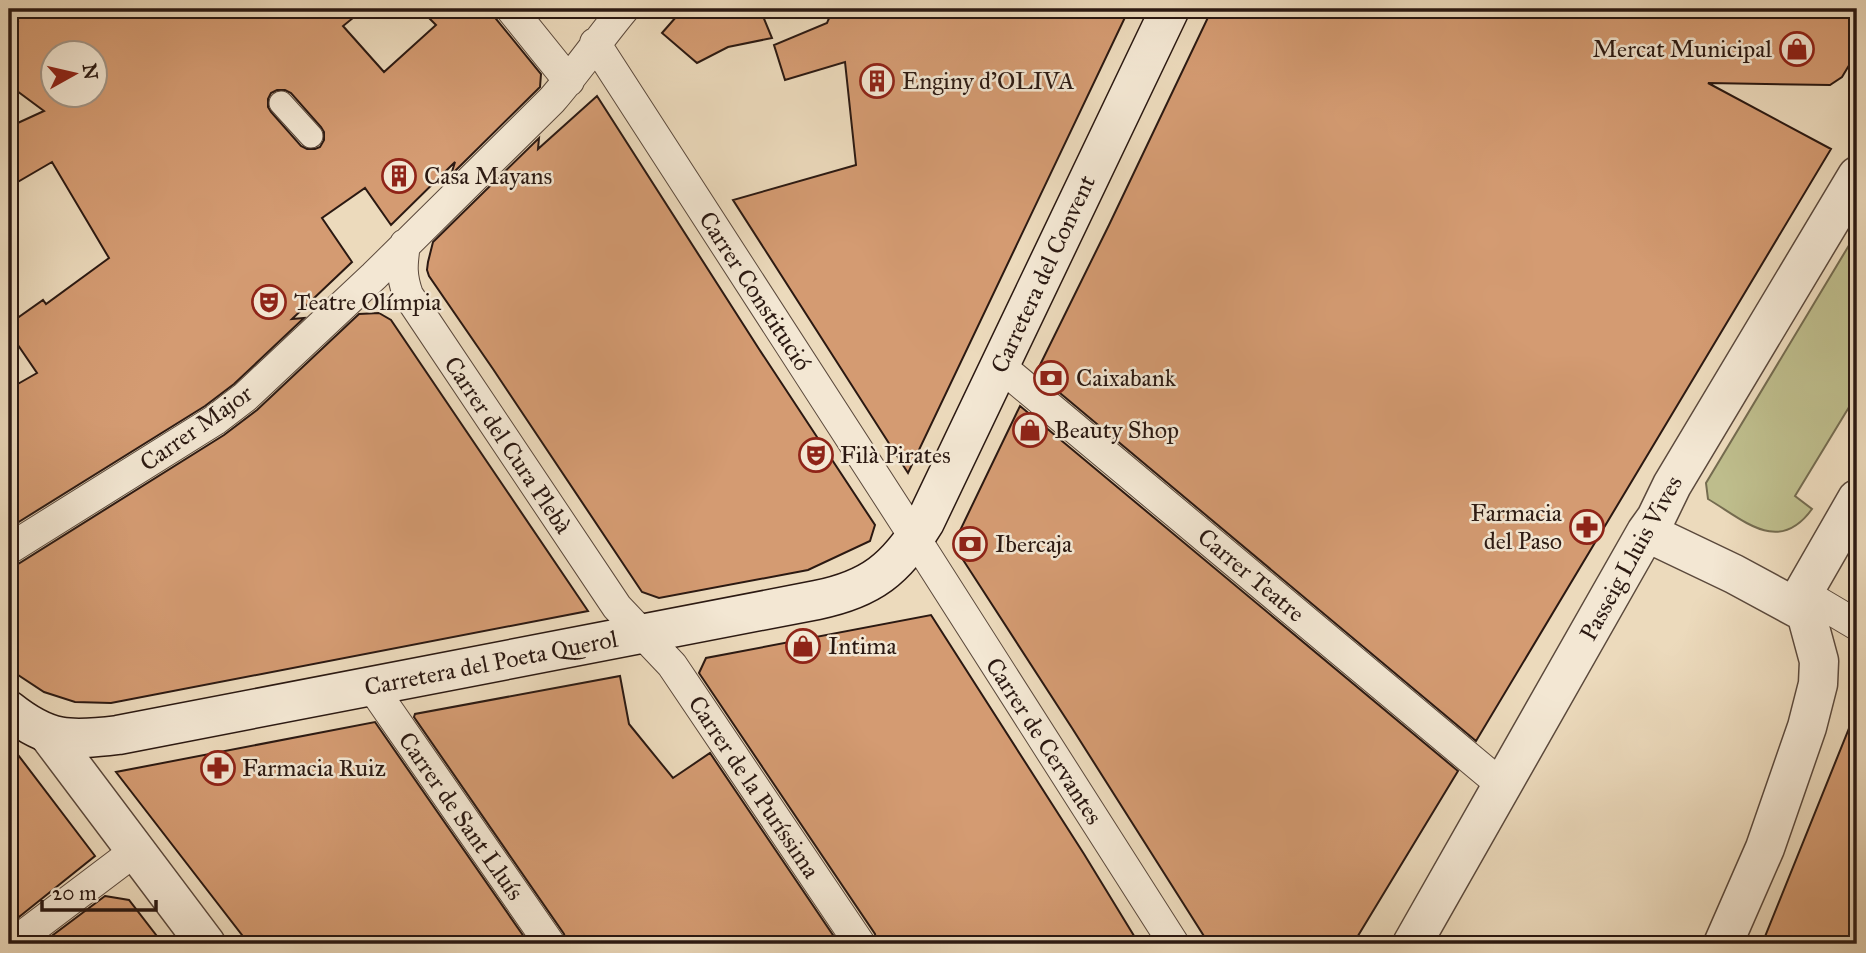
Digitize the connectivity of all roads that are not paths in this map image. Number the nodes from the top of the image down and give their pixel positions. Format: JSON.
{"nodes":[{"id":1,"x":511,"y":9,"type":"edge"},
{"id":2,"x":624,"y":9,"type":"edge"},
{"id":3,"x":1170,"y":9,"type":"edge"},
{"id":4,"x":595,"y":43,"type":"junction"},
{"id":5,"x":569,"y":81,"type":"junction"},
{"id":6,"x":281,"y":103,"type":"dead end"},
{"id":7,"x":311,"y":136,"type":"dead end"},
{"id":8,"x":1857,"y":176,"type":"edge"},
{"id":9,"x":405,"y":244,"type":"junction"},
{"id":10,"x":999,"y":365,"type":"junction"},
{"id":11,"x":1857,"y":499,"type":"edge"},
{"id":12,"x":1651,"y":525,"type":"junction"},
{"id":13,"x":915,"y":538,"type":"junction"},
{"id":14,"x":9,"y":549,"type":"edge"},
{"id":15,"x":1804,"y":603,"type":"junction"},
{"id":16,"x":1857,"y":625,"type":"edge"},
{"id":17,"x":643,"y":634,"type":"junction"},
{"id":18,"x":372,"y":687,"type":"junction"},
{"id":19,"x":9,"y":710,"type":"edge"},
{"id":20,"x":48,"y":734,"type":"junction"},
{"id":21,"x":1503,"y":786,"type":"junction"},
{"id":22,"x":135,"y":851,"type":"junction"},
{"id":23,"x":12,"y":944,"type":"edge"},
{"id":24,"x":206,"y":944,"type":"edge"},
{"id":25,"x":550,"y":944,"type":"edge"},
{"id":26,"x":860,"y":944,"type":"edge"},
{"id":27,"x":1174,"y":944,"type":"edge"},
{"id":28,"x":1412,"y":944,"type":"edge"},
{"id":29,"x":1723,"y":944,"type":"edge"}],
"edges":[{"from":1,"to":5,"type":"street"},
{"from":2,"to":4,"type":"street","name":"Carrer Major"},
{"from":3,"to":10,"type":"street","name":"Carretera del Convent"},
{"from":4,"to":5,"type":"street","name":"Carrer Major"},
{"from":4,"to":13,"type":"street","name":"Carrer Constitució"},
{"from":5,"to":9,"type":"street","name":"Carrer Major"},
{"from":6,"to":7,"type":"street"},
{"from":8,"to":12,"type":"street","name":"Passeig Lluis Vives"},
{"from":9,"to":14,"type":"street","name":"Carrer Major"},
{"from":9,"to":17,"type":"street","name":"Carrer del Cura Plebà"},
{"from":10,"to":13,"type":"street","name":"Carretera del Convent"},
{"from":10,"to":21,"type":"street","name":"Carrer Teatre"},
{"from":11,"to":15,"type":"street"},
{"from":12,"to":15,"type":"street"},
{"from":12,"to":21,"type":"street","name":"Passeig Lluis Vives"},
{"from":13,"to":17,"type":"street","name":"Carretera del Poeta Querol"},
{"from":13,"to":27,"type":"street","name":"Carrer de Cervantes"},
{"from":15,"to":16,"type":"street"},
{"from":15,"to":29,"type":"street"},
{"from":17,"to":18,"type":"street","name":"Carretera del Poeta Querol"},
{"from":17,"to":26,"type":"street","name":"Carrer de la Puríssima"},
{"from":18,"to":20,"type":"street","name":"Carretera del Poeta Querol"},
{"from":18,"to":25,"type":"street","name":"Carrer de Sant Lluís"},
{"from":19,"to":20,"type":"street"},
{"from":20,"to":22,"type":"street"},
{"from":21,"to":28,"type":"street","name":"Passeig Lluis Vives"},
{"from":22,"to":23,"type":"street"},
{"from":22,"to":24,"type":"street"}]}
